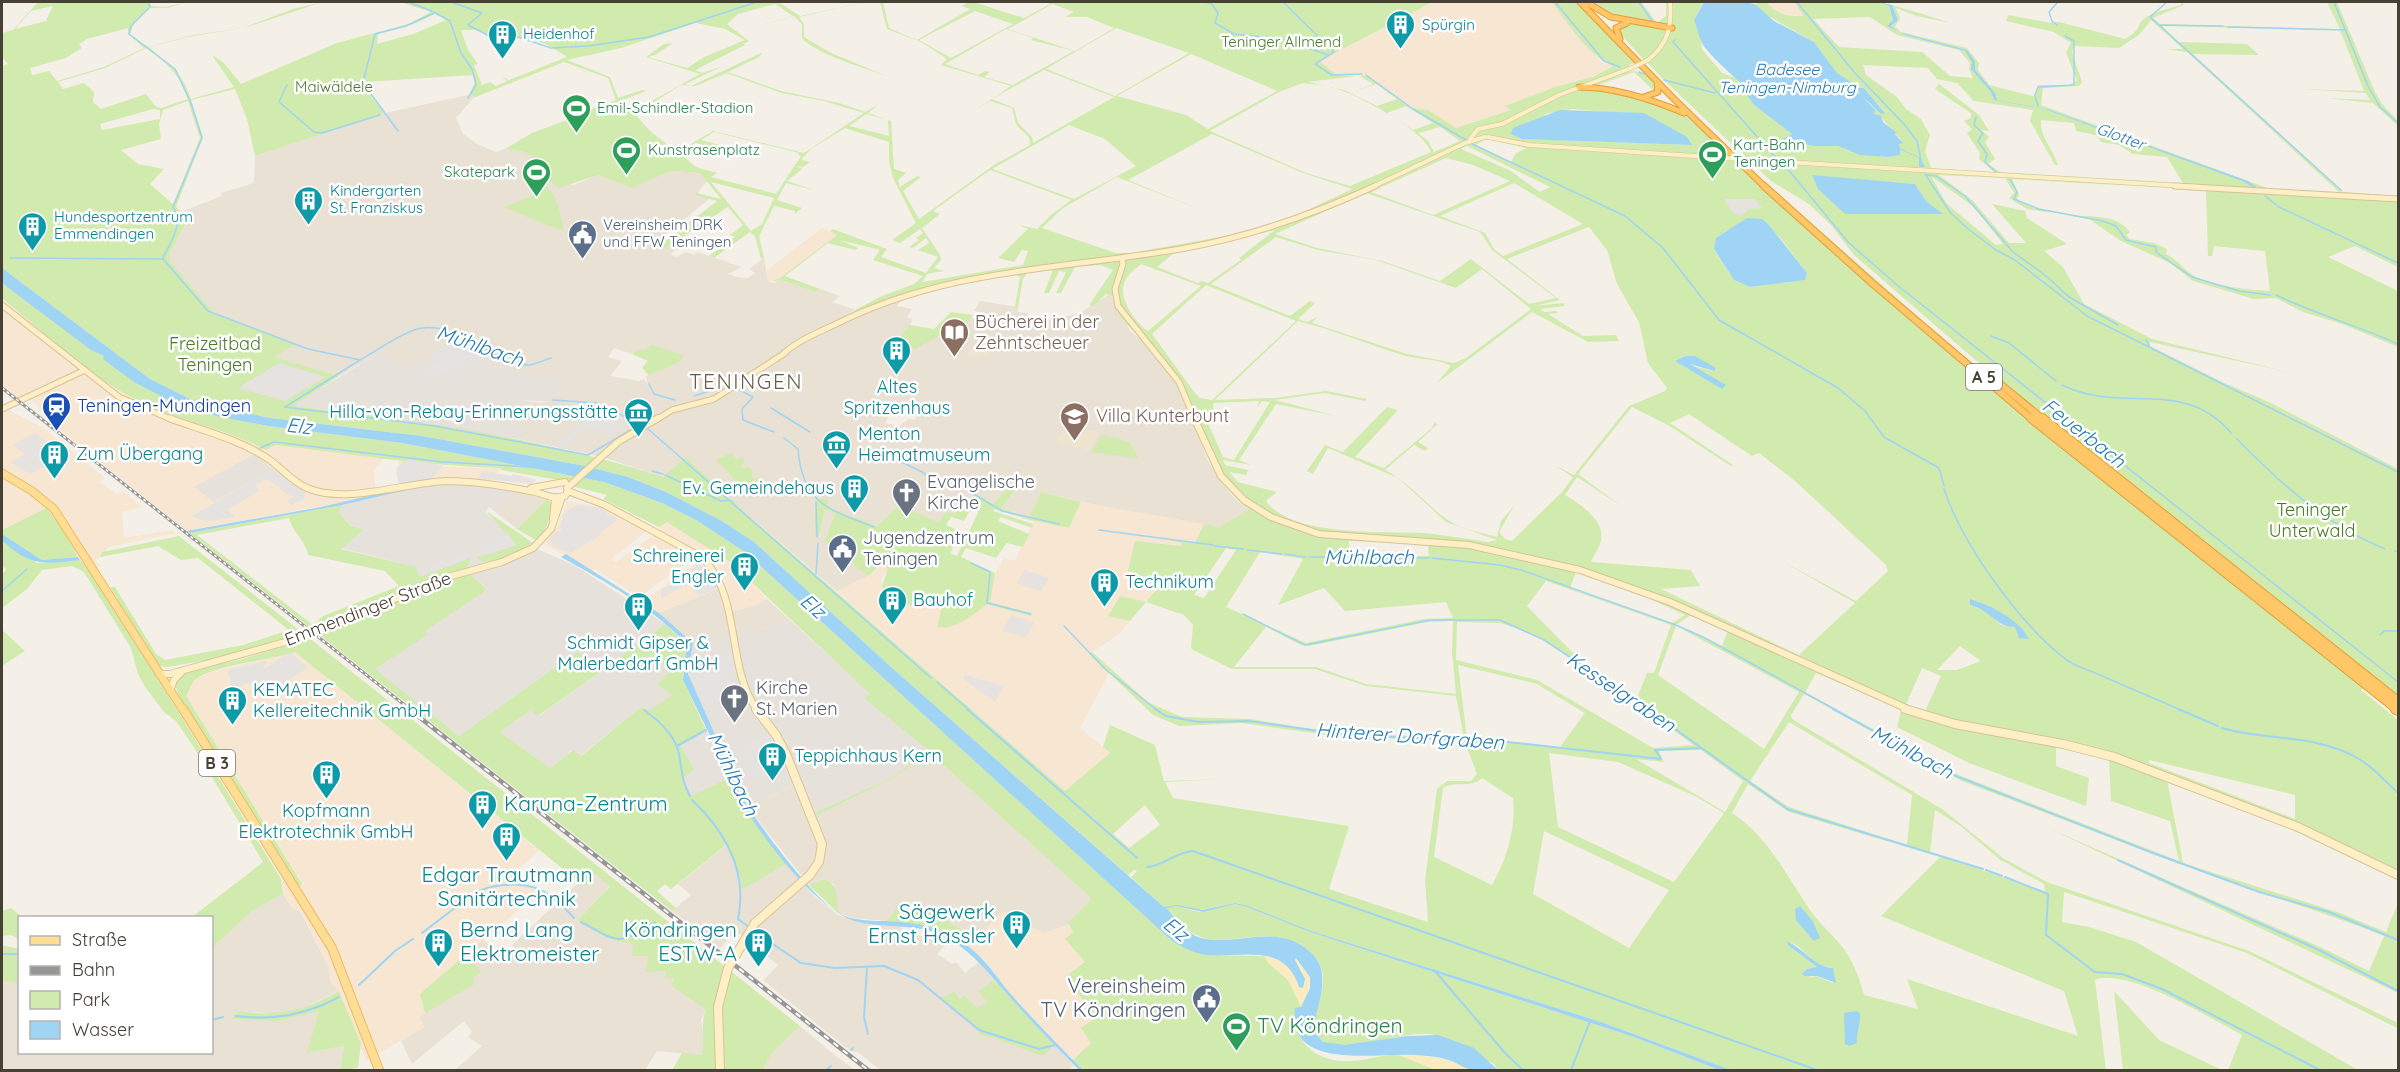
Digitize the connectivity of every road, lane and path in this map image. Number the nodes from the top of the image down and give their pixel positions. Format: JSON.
{"nodes":[{"id":1,"x":1580,"y":2,"type":"edge"},
{"id":2,"x":1586,"y":2,"type":"edge"},
{"id":3,"x":1670,"y":2,"type":"edge"},
{"id":4,"x":1634,"y":22,"type":"junction"},
{"id":5,"x":1672,"y":25,"type":"junction"},
{"id":6,"x":1620,"y":39,"type":"junction"},
{"id":7,"x":1657,"y":82,"type":"junction"},
{"id":8,"x":1592,"y":85,"type":"junction"},
{"id":9,"x":1579,"y":87,"type":"joint"},
{"id":10,"x":1625,"y":96,"type":"junction"},
{"id":11,"x":1695,"y":120,"type":"junction"},
{"id":12,"x":1502,"y":124,"type":"junction"},
{"id":13,"x":1487,"y":128,"type":"junction"},
{"id":14,"x":1476,"y":133,"type":"junction"},
{"id":15,"x":1495,"y":133,"type":"junction"},
{"id":16,"x":1487,"y":137,"type":"junction"},
{"id":17,"x":1467,"y":142,"type":"junction"},
{"id":18,"x":1508,"y":142,"type":"junction"},
{"id":19,"x":2398,"y":199,"type":"edge"},
{"id":20,"x":1122,"y":258,"type":"junction"},
{"id":21,"x":1108,"y":260,"type":"junction"},
{"id":22,"x":1122,"y":267,"type":"junction"},
{"id":23,"x":2,"y":305,"type":"edge"},
{"id":24,"x":85,"y":370,"type":"junction"},
{"id":25,"x":2,"y":409,"type":"edge"},
{"id":26,"x":2,"y":473,"type":"edge"},
{"id":27,"x":518,"y":488,"type":"junction"},
{"id":28,"x":566,"y":488,"type":"junction"},
{"id":29,"x":552,"y":494,"type":"junction"},
{"id":30,"x":541,"y":540,"type":"junction"},
{"id":31,"x":209,"y":662,"type":"junction"},
{"id":32,"x":187,"y":669,"type":"junction"},
{"id":33,"x":159,"y":674,"type":"junction"},
{"id":34,"x":170,"y":691,"type":"junction"},
{"id":35,"x":2398,"y":701,"type":"edge"},
{"id":36,"x":2398,"y":710,"type":"edge"},
{"id":37,"x":2398,"y":875,"type":"edge"},
{"id":38,"x":379,"y":1071,"type":"edge"},
{"id":39,"x":720,"y":1071,"type":"edge"}],
"edges":[{"from":1,"to":7,"type":"highway","number":"A 5"},
{"from":2,"to":4,"type":"highway","number":"A 5"},
{"from":2,"to":6,"type":"highway","number":"A 5"},
{"from":3,"to":5,"type":"street"},
{"from":4,"to":5,"type":"highway"},
{"from":4,"to":6,"type":"highway"},
{"from":5,"to":8,"type":"street","bridge":true},
{"from":6,"to":35,"type":"highway","number":"A 5"},
{"from":7,"to":10,"type":"highway"},
{"from":7,"to":11,"type":"highway","number":"A 5"},
{"from":8,"to":9,"type":"highway"},
{"from":8,"to":10,"type":"highway"},
{"from":9,"to":12,"type":"street"},
{"from":10,"to":11,"type":"highway","number":"A 5"},
{"from":11,"to":36,"type":"highway","number":"A 5"},
{"from":12,"to":13,"type":"street"},
{"from":12,"to":15,"type":"street"},
{"from":13,"to":14,"type":"street"},
{"from":13,"to":15,"type":"street"},
{"from":14,"to":16,"type":"street"},
{"from":14,"to":17,"type":"street"},
{"from":15,"to":16,"type":"street"},
{"from":15,"to":18,"type":"street"},
{"from":16,"to":17,"type":"street"},
{"from":16,"to":18,"type":"street"},
{"from":17,"to":20,"type":"street","name":"Emmendinger Straße"},
{"from":18,"to":19,"type":"street","bridge":true},
{"from":20,"to":21,"type":"street","name":"Emmendinger Straße"},
{"from":20,"to":22,"type":"street"},
{"from":21,"to":22,"type":"street"},
{"from":21,"to":28,"type":"street","name":"Emmendinger Straße"},
{"from":22,"to":37,"type":"street"},
{"from":23,"to":24,"type":"street"},
{"from":24,"to":25,"type":"street"},
{"from":24,"to":27,"type":"street"},
{"from":26,"to":33,"type":"main road","number":"B 3"},
{"from":27,"to":28,"type":"street"},
{"from":27,"to":29,"type":"street"},
{"from":28,"to":29,"type":"street"},
{"from":28,"to":29,"type":"street"},
{"from":28,"to":30,"type":"street","name":"Emmendinger Straße"},
{"from":28,"to":39,"type":"street","bridge":true},
{"from":29,"to":30,"type":"street","name":"Emmendinger Straße"},
{"from":30,"to":31,"type":"street","name":"Emmendinger Straße","bridge":true},
{"from":31,"to":32,"type":"street"},
{"from":31,"to":33,"type":"street"},
{"from":32,"to":33,"type":"street"},
{"from":32,"to":34,"type":"street"},
{"from":33,"to":34,"type":"main road","number":"B 3"},
{"from":34,"to":38,"type":"main road","number":"B 3"}]}
